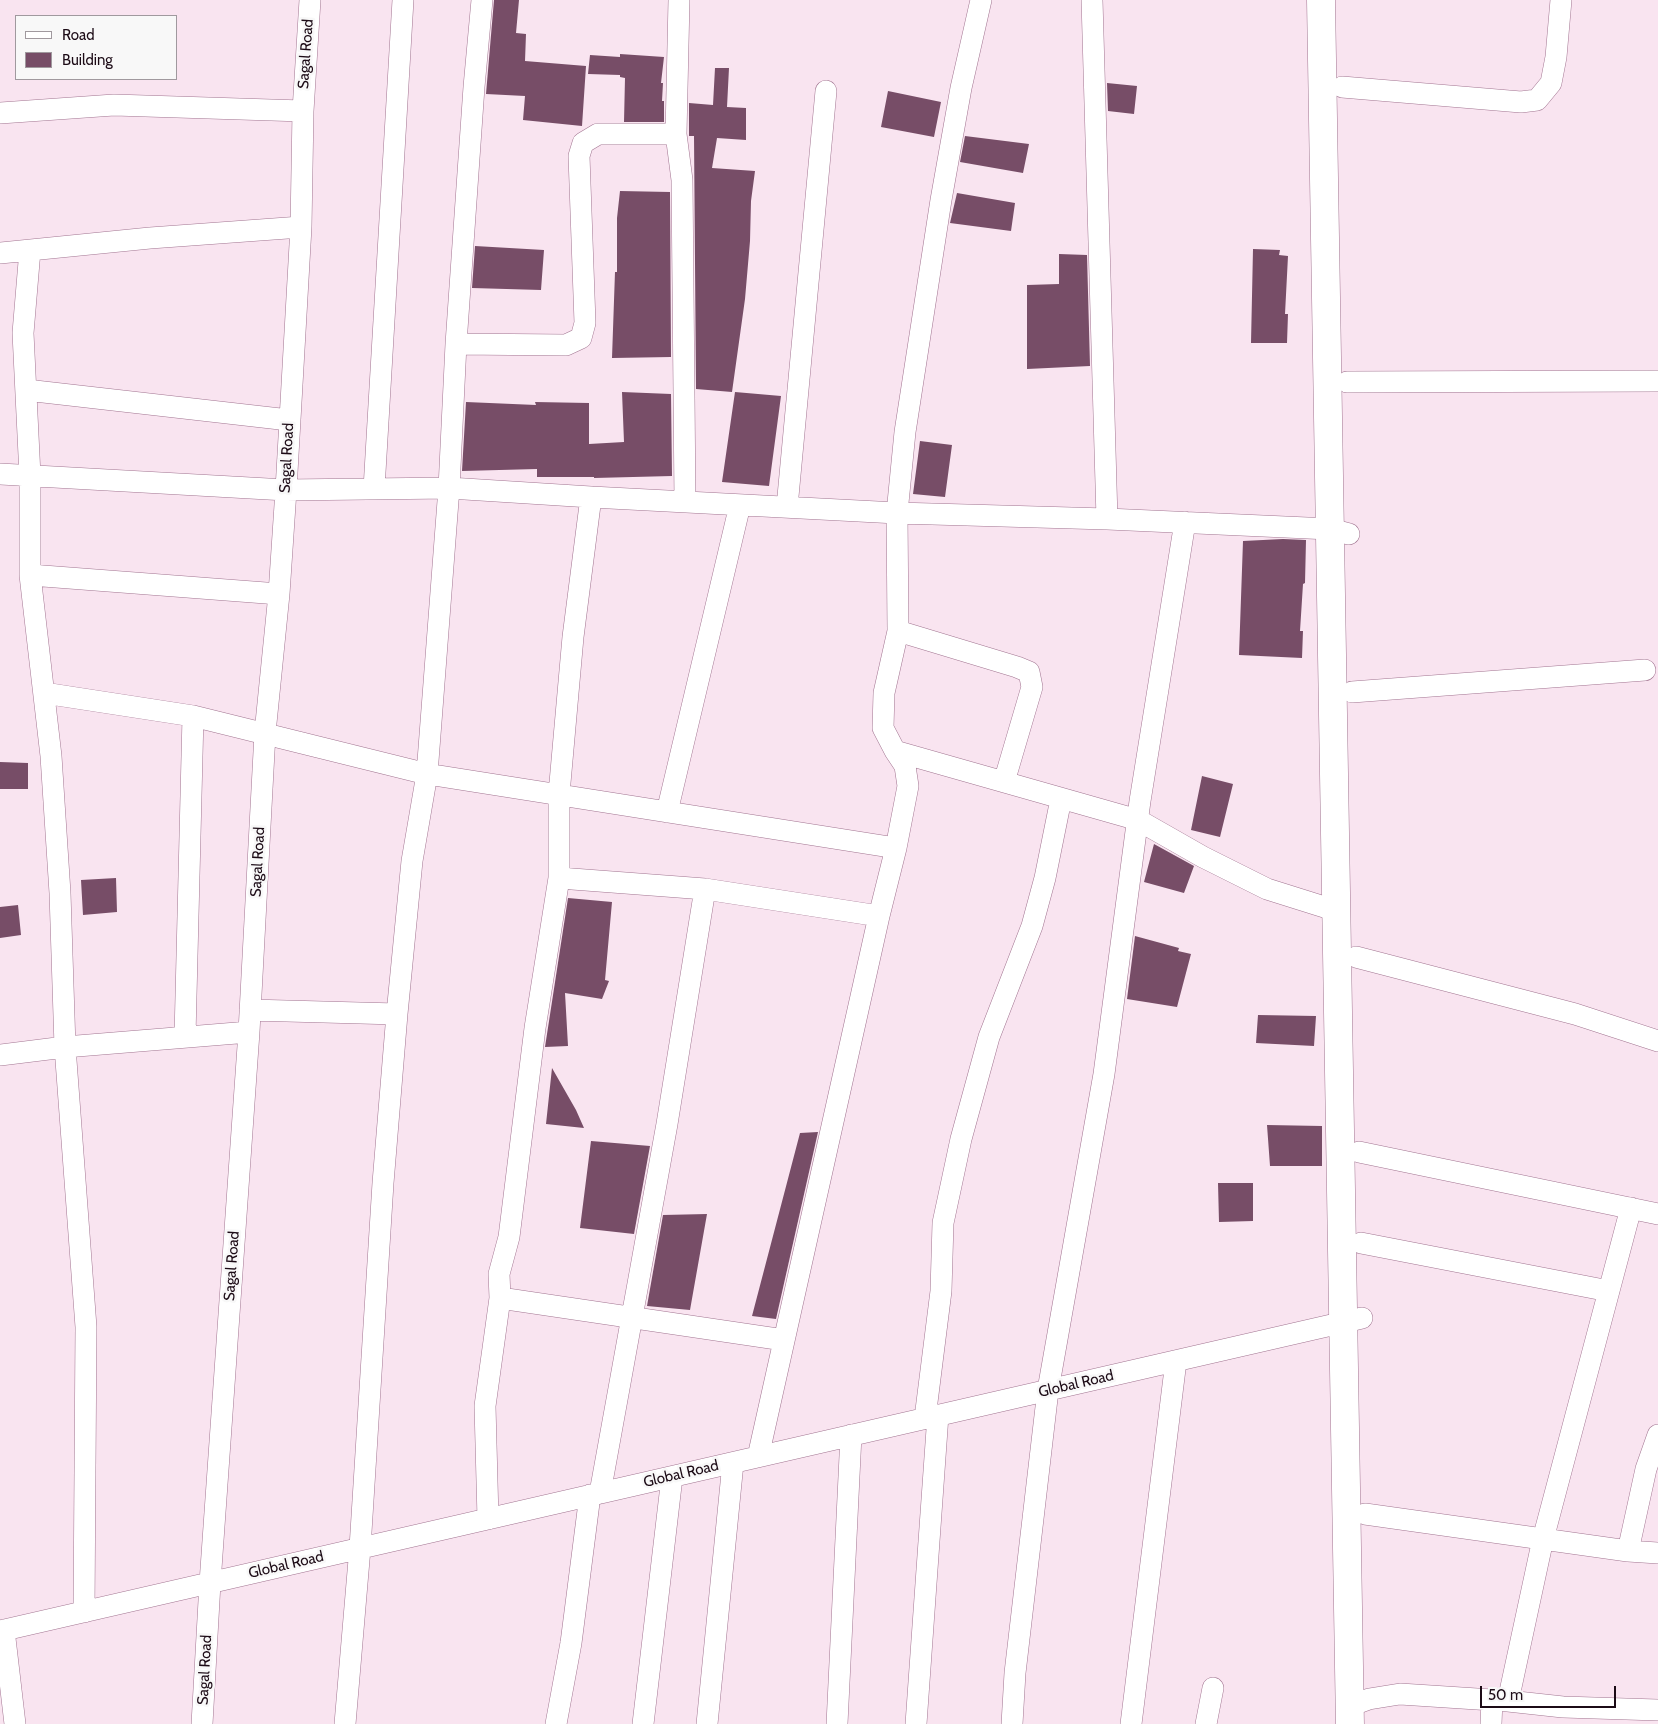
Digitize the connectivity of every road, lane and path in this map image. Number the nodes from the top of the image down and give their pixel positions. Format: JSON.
{"nodes":[{"id":1,"x":310,"y":0,"type":"edge"},
{"id":2,"x":403,"y":0,"type":"edge"},
{"id":3,"x":482,"y":0,"type":"edge"},
{"id":4,"x":678,"y":0,"type":"edge"},
{"id":5,"x":981,"y":0,"type":"edge"},
{"id":6,"x":1092,"y":0,"type":"edge"},
{"id":7,"x":1321,"y":0,"type":"edge"},
{"id":8,"x":1340,"y":0,"type":"edge"},
{"id":9,"x":1561,"y":0,"type":"edge"},
{"id":10,"x":1342,"y":87,"type":"junction"},
{"id":11,"x":826,"y":91,"type":"dead end"},
{"id":12,"x":303,"y":111,"type":"junction"},
{"id":13,"x":0,"y":113,"type":"edge"},
{"id":14,"x":676,"y":134,"type":"junction"},
{"id":15,"x":301,"y":227,"type":"junction"},
{"id":16,"x":30,"y":250,"type":"junction"},
{"id":17,"x":0,"y":253,"type":"edge"},
{"id":18,"x":456,"y":344,"type":"junction"},
{"id":19,"x":1658,"y":381,"type":"edge"},
{"id":20,"x":1347,"y":382,"type":"junction"},
{"id":21,"x":26,"y":390,"type":"junction"},
{"id":22,"x":290,"y":420,"type":"junction"},
{"id":23,"x":0,"y":474,"type":"edge"},
{"id":24,"x":30,"y":476,"type":"junction"},
{"id":25,"x":449,"y":488,"type":"junction"},
{"id":26,"x":374,"y":489,"type":"junction"},
{"id":27,"x":286,"y":490,"type":"junction"},
{"id":28,"x":591,"y":497,"type":"junction"},
{"id":29,"x":685,"y":502,"type":"junction"},
{"id":30,"x":740,"y":505,"type":"junction"},
{"id":31,"x":787,"y":507,"type":"junction"},
{"id":32,"x":897,"y":513,"type":"junction"},
{"id":33,"x":1107,"y":519,"type":"junction"},
{"id":34,"x":1185,"y":522,"type":"junction"},
{"id":35,"x":1339,"y":531,"type":"junction"},
{"id":36,"x":30,"y":575,"type":"junction"},
{"id":37,"x":279,"y":594,"type":"junction"},
{"id":38,"x":898,"y":631,"type":"junction"},
{"id":39,"x":1645,"y":670,"type":"dead end"},
{"id":40,"x":1352,"y":692,"type":"junction"},
{"id":41,"x":44,"y":693,"type":"junction"},
{"id":42,"x":193,"y":716,"type":"junction"},
{"id":43,"x":265,"y":734,"type":"junction"},
{"id":44,"x":895,"y":751,"type":"junction"},
{"id":45,"x":427,"y":774,"type":"junction"},
{"id":46,"x":1004,"y":782,"type":"junction"},
{"id":47,"x":559,"y":794,"type":"junction"},
{"id":48,"x":1061,"y":799,"type":"junction"},
{"id":49,"x":667,"y":812,"type":"junction"},
{"id":50,"x":1138,"y":820,"type":"junction"},
{"id":51,"x":896,"y":848,"type":"junction"},
{"id":52,"x":559,"y":878,"type":"junction"},
{"id":53,"x":705,"y":889,"type":"junction"},
{"id":54,"x":1336,"y":911,"type":"junction"},
{"id":55,"x":879,"y":916,"type":"junction"},
{"id":56,"x":1356,"y":957,"type":"junction"},
{"id":57,"x":250,"y":1010,"type":"junction"},
{"id":58,"x":397,"y":1014,"type":"junction"},
{"id":59,"x":248,"y":1032,"type":"junction"},
{"id":60,"x":185,"y":1036,"type":"junction"},
{"id":61,"x":1658,"y":1042,"type":"edge"},
{"id":62,"x":65,"y":1047,"type":"junction"},
{"id":63,"x":0,"y":1055,"type":"edge"},
{"id":64,"x":1359,"y":1152,"type":"junction"},
{"id":65,"x":1631,"y":1208,"type":"junction"},
{"id":66,"x":1658,"y":1214,"type":"edge"},
{"id":67,"x":1361,"y":1243,"type":"junction"},
{"id":68,"x":1609,"y":1291,"type":"junction"},
{"id":69,"x":500,"y":1298,"type":"junction"},
{"id":70,"x":632,"y":1317,"type":"junction"},
{"id":71,"x":1353,"y":1320,"type":"junction"},
{"id":72,"x":784,"y":1340,"type":"junction"},
{"id":73,"x":1176,"y":1361,"type":"junction"},
{"id":74,"x":1048,"y":1390,"type":"junction"},
{"id":75,"x":932,"y":1417,"type":"junction"},
{"id":76,"x":851,"y":1435,"type":"junction"},
{"id":77,"x":1658,"y":1435,"type":"edge"},
{"id":78,"x":758,"y":1456,"type":"junction"},
{"id":79,"x":733,"y":1462,"type":"junction"},
{"id":80,"x":672,"y":1477,"type":"junction"},
{"id":81,"x":595,"y":1494,"type":"junction"},
{"id":82,"x":1365,"y":1514,"type":"junction"},
{"id":83,"x":488,"y":1519,"type":"junction"},
{"id":84,"x":1543,"y":1539,"type":"junction"},
{"id":85,"x":360,"y":1548,"type":"junction"},
{"id":86,"x":1628,"y":1551,"type":"junction"},
{"id":87,"x":1658,"y":1553,"type":"edge"},
{"id":88,"x":210,"y":1583,"type":"junction"},
{"id":89,"x":84,"y":1612,"type":"junction"},
{"id":90,"x":2,"y":1631,"type":"edge"},
{"id":91,"x":1213,"y":1688,"type":"dead end"},
{"id":92,"x":1500,"y":1701,"type":"junction"},
{"id":93,"x":1658,"y":1710,"type":"edge"},
{"id":94,"x":1359,"y":1713,"type":"edge"},
{"id":95,"x":1563,"y":1716,"type":"edge"},
{"id":96,"x":15,"y":1724,"type":"edge"},
{"id":97,"x":202,"y":1724,"type":"edge"},
{"id":98,"x":345,"y":1724,"type":"edge"},
{"id":99,"x":556,"y":1724,"type":"edge"},
{"id":100,"x":643,"y":1724,"type":"edge"},
{"id":101,"x":707,"y":1724,"type":"edge"},
{"id":102,"x":837,"y":1724,"type":"edge"},
{"id":103,"x":916,"y":1724,"type":"edge"},
{"id":104,"x":1012,"y":1724,"type":"edge"},
{"id":105,"x":1131,"y":1724,"type":"edge"},
{"id":106,"x":1206,"y":1724,"type":"edge"},
{"id":107,"x":1491,"y":1724,"type":"edge"}],
"edges":[{"from":1,"to":12,"type":"street","name":"Sagal Road"},
{"from":2,"to":26,"type":"street"},
{"from":3,"to":18,"type":"street"},
{"from":4,"to":14,"type":"street"},
{"from":5,"to":32,"type":"street"},
{"from":6,"to":33,"type":"street"},
{"from":7,"to":35,"type":"street"},
{"from":8,"to":10,"type":"street"},
{"from":9,"to":10,"type":"street"},
{"from":10,"to":20,"type":"street"},
{"from":11,"to":31,"type":"street"},
{"from":12,"to":13,"type":"street"},
{"from":12,"to":15,"type":"street","name":"Sagal Road"},
{"from":14,"to":18,"type":"street"},
{"from":14,"to":29,"type":"street"},
{"from":15,"to":16,"type":"street"},
{"from":15,"to":22,"type":"street","name":"Sagal Road"},
{"from":16,"to":17,"type":"street"},
{"from":16,"to":21,"type":"street"},
{"from":18,"to":25,"type":"street"},
{"from":19,"to":20,"type":"street"},
{"from":20,"to":35,"type":"street"},
{"from":21,"to":22,"type":"street"},
{"from":21,"to":24,"type":"street"},
{"from":22,"to":27,"type":"street","name":"Sagal Road"},
{"from":23,"to":24,"type":"street"},
{"from":24,"to":27,"type":"street"},
{"from":24,"to":36,"type":"street"},
{"from":25,"to":26,"type":"street"},
{"from":25,"to":28,"type":"street"},
{"from":25,"to":45,"type":"street"},
{"from":26,"to":27,"type":"street"},
{"from":27,"to":37,"type":"street","name":"Sagal Road"},
{"from":28,"to":29,"type":"street"},
{"from":28,"to":47,"type":"street"},
{"from":29,"to":30,"type":"street"},
{"from":30,"to":31,"type":"street"},
{"from":30,"to":49,"type":"street"},
{"from":31,"to":32,"type":"street"},
{"from":32,"to":33,"type":"street"},
{"from":32,"to":38,"type":"street"},
{"from":33,"to":34,"type":"street"},
{"from":34,"to":35,"type":"street"},
{"from":34,"to":50,"type":"street"},
{"from":35,"to":40,"type":"street"},
{"from":35,"to":54,"type":"street"},
{"from":36,"to":37,"type":"street"},
{"from":36,"to":41,"type":"street"},
{"from":37,"to":43,"type":"street","name":"Sagal Road"},
{"from":38,"to":44,"type":"street"},
{"from":38,"to":46,"type":"street"},
{"from":39,"to":40,"type":"street"},
{"from":40,"to":56,"type":"street"},
{"from":41,"to":42,"type":"street"},
{"from":41,"to":62,"type":"street"},
{"from":42,"to":43,"type":"street"},
{"from":42,"to":60,"type":"street"},
{"from":43,"to":45,"type":"street"},
{"from":43,"to":57,"type":"street","name":"Sagal Road"},
{"from":44,"to":46,"type":"street"},
{"from":44,"to":51,"type":"street"},
{"from":45,"to":47,"type":"street"},
{"from":45,"to":58,"type":"street"},
{"from":46,"to":48,"type":"street"},
{"from":47,"to":49,"type":"street"},
{"from":47,"to":52,"type":"street"},
{"from":48,"to":50,"type":"street"},
{"from":48,"to":75,"type":"street"},
{"from":49,"to":51,"type":"street"},
{"from":50,"to":54,"type":"street"},
{"from":50,"to":74,"type":"street"},
{"from":51,"to":55,"type":"street"},
{"from":52,"to":53,"type":"street"},
{"from":52,"to":69,"type":"street"},
{"from":53,"to":55,"type":"street"},
{"from":53,"to":70,"type":"street"},
{"from":54,"to":71,"type":"street"},
{"from":55,"to":72,"type":"street"},
{"from":56,"to":61,"type":"street"},
{"from":56,"to":64,"type":"street"},
{"from":57,"to":58,"type":"street"},
{"from":57,"to":59,"type":"street","name":"Sagal Road"},
{"from":58,"to":85,"type":"street"},
{"from":59,"to":60,"type":"street"},
{"from":59,"to":88,"type":"street","name":"Sagal Road"},
{"from":60,"to":62,"type":"street"},
{"from":62,"to":63,"type":"street"},
{"from":62,"to":89,"type":"street"},
{"from":64,"to":65,"type":"street"},
{"from":64,"to":67,"type":"street"},
{"from":65,"to":66,"type":"street"},
{"from":65,"to":68,"type":"street"},
{"from":67,"to":68,"type":"street"},
{"from":67,"to":71,"type":"street"},
{"from":68,"to":84,"type":"street"},
{"from":69,"to":70,"type":"street"},
{"from":69,"to":83,"type":"street"},
{"from":70,"to":72,"type":"street"},
{"from":70,"to":81,"type":"street"},
{"from":71,"to":73,"type":"street","name":"Global Road"},
{"from":71,"to":82,"type":"street"},
{"from":71,"to":94,"type":"street"},
{"from":72,"to":78,"type":"street"},
{"from":73,"to":74,"type":"street","name":"Global Road"},
{"from":73,"to":105,"type":"street"},
{"from":74,"to":75,"type":"street","name":"Global Road"},
{"from":74,"to":104,"type":"street"},
{"from":75,"to":76,"type":"street","name":"Global Road"},
{"from":75,"to":103,"type":"street"},
{"from":76,"to":78,"type":"street","name":"Global Road"},
{"from":76,"to":102,"type":"street"},
{"from":77,"to":86,"type":"street"},
{"from":78,"to":79,"type":"street","name":"Global Road"},
{"from":79,"to":80,"type":"street","name":"Global Road"},
{"from":79,"to":101,"type":"street"},
{"from":80,"to":81,"type":"street","name":"Global Road"},
{"from":80,"to":100,"type":"street"},
{"from":81,"to":83,"type":"street","name":"Global Road"},
{"from":81,"to":99,"type":"street"},
{"from":82,"to":84,"type":"street"},
{"from":82,"to":94,"type":"street"},
{"from":83,"to":85,"type":"street","name":"Global Road"},
{"from":84,"to":86,"type":"street"},
{"from":84,"to":92,"type":"street"},
{"from":85,"to":88,"type":"street","name":"Global Road"},
{"from":85,"to":98,"type":"street"},
{"from":86,"to":87,"type":"street"},
{"from":88,"to":89,"type":"street","name":"Global Road"},
{"from":88,"to":97,"type":"street","name":"Sagal Road"},
{"from":89,"to":90,"type":"street","name":"Global Road"},
{"from":90,"to":96,"type":"street"},
{"from":91,"to":106,"type":"street"},
{"from":92,"to":94,"type":"street"},
{"from":92,"to":95,"type":"street"},
{"from":92,"to":107,"type":"street"},
{"from":93,"to":95,"type":"street"}]}
